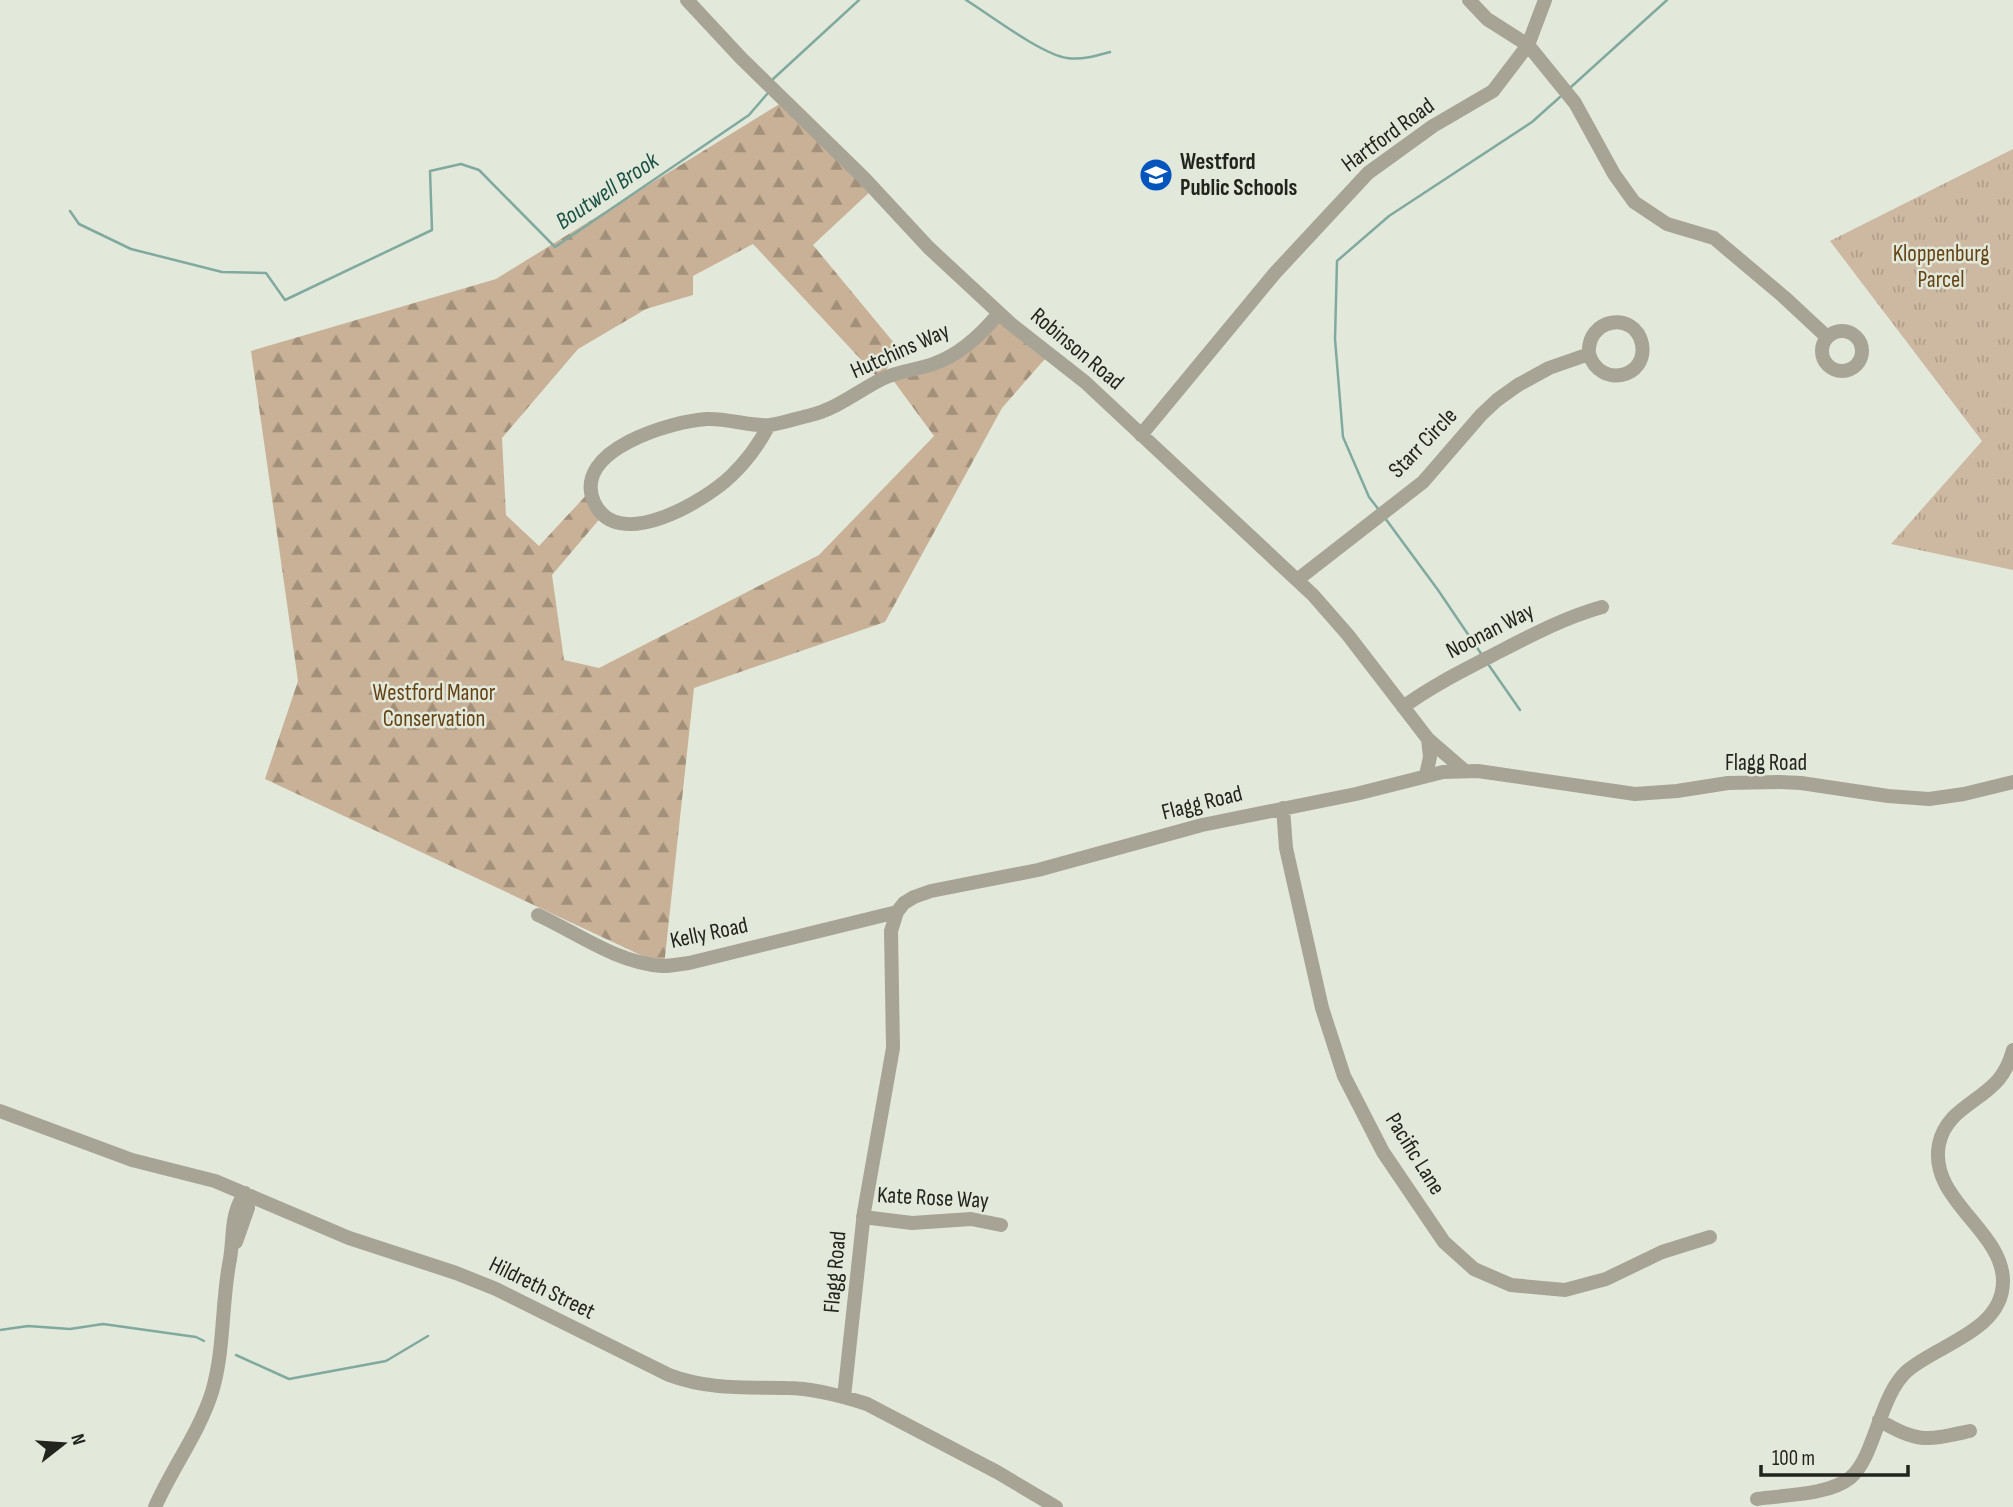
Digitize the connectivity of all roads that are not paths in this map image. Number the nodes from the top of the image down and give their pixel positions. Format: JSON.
{"nodes":[{"id":1,"x":687,"y":0,"type":"edge"},
{"id":2,"x":1469,"y":0,"type":"edge"},
{"id":3,"x":1545,"y":0,"type":"edge"},
{"id":4,"x":1528,"y":45,"type":"junction"},
{"id":5,"x":999,"y":313,"type":"junction"},
{"id":6,"x":1828,"y":337,"type":"dead end"},
{"id":7,"x":1590,"y":354,"type":"dead end"},
{"id":8,"x":769,"y":425,"type":"junction"},
{"id":9,"x":1141,"y":435,"type":"junction"},
{"id":10,"x":1297,"y":580,"type":"junction"},
{"id":11,"x":1602,"y":607,"type":"dead end"},
{"id":12,"x":1403,"y":707,"type":"junction"},
{"id":13,"x":1428,"y":739,"type":"junction"},
{"id":14,"x":1465,"y":771,"type":"junction"},
{"id":15,"x":1426,"y":775,"type":"junction"},
{"id":16,"x":2013,"y":782,"type":"edge"},
{"id":17,"x":1283,"y":808,"type":"junction"},
{"id":18,"x":897,"y":912,"type":"junction"},
{"id":19,"x":538,"y":915,"type":"dead end"},
{"id":20,"x":2013,"y":1051,"type":"edge"},
{"id":21,"x":0,"y":1111,"type":"edge"},
{"id":22,"x":245,"y":1193,"type":"junction"},
{"id":23,"x":863,"y":1217,"type":"junction"},
{"id":24,"x":1001,"y":1225,"type":"dead end"},
{"id":25,"x":1710,"y":1237,"type":"dead end"},
{"id":26,"x":844,"y":1397,"type":"junction"},
{"id":27,"x":1880,"y":1420,"type":"junction"},
{"id":28,"x":1970,"y":1431,"type":"dead end"},
{"id":29,"x":1757,"y":1499,"type":"dead end"},
{"id":30,"x":1040,"y":1503,"type":"edge"},
{"id":31,"x":155,"y":1507,"type":"edge"},
{"id":32,"x":1056,"y":1507,"type":"edge"}],
"edges":[{"from":1,"to":5,"type":"street","name":"Robinson Road"},
{"from":2,"to":4,"type":"street"},
{"from":3,"to":4,"type":"street","name":"Hartford Road"},
{"from":4,"to":6,"type":"street"},
{"from":4,"to":9,"type":"street","name":"Hartford Road"},
{"from":5,"to":8,"type":"street","name":"Hutchins Way"},
{"from":5,"to":9,"type":"street","name":"Robinson Road"},
{"from":7,"to":10,"type":"street","name":"Starr Circle"},
{"from":8,"to":8,"type":"street","name":"Hutchins Way"},
{"from":9,"to":10,"type":"street","name":"Robinson Road"},
{"from":10,"to":12,"type":"street","name":"Robinson Road"},
{"from":11,"to":12,"type":"street","name":"Noonan Way"},
{"from":12,"to":13,"type":"street","name":"Robinson Road"},
{"from":13,"to":14,"type":"street","name":"Robinson Road"},
{"from":13,"to":15,"type":"street"},
{"from":14,"to":15,"type":"street","name":"Flagg Road"},
{"from":14,"to":16,"type":"street","name":"Flagg Road"},
{"from":15,"to":17,"type":"street","name":"Flagg Road"},
{"from":17,"to":18,"type":"street","name":"Flagg Road"},
{"from":17,"to":25,"type":"street","name":"Pacific Lane"},
{"from":18,"to":19,"type":"street","name":"Kelly Road"},
{"from":18,"to":23,"type":"street","name":"Flagg Road"},
{"from":20,"to":27,"type":"street"},
{"from":21,"to":22,"type":"street","name":"Hildreth Street"},
{"from":22,"to":26,"type":"street","name":"Hildreth Street"},
{"from":22,"to":31,"type":"street"},
{"from":23,"to":24,"type":"street","name":"Kate Rose Way"},
{"from":23,"to":26,"type":"street","name":"Flagg Road"},
{"from":26,"to":30,"type":"street","name":"Hildreth Street"},
{"from":27,"to":28,"type":"street"},
{"from":27,"to":29,"type":"street"},
{"from":30,"to":32,"type":"street","name":"Hildreth Street"}]}
